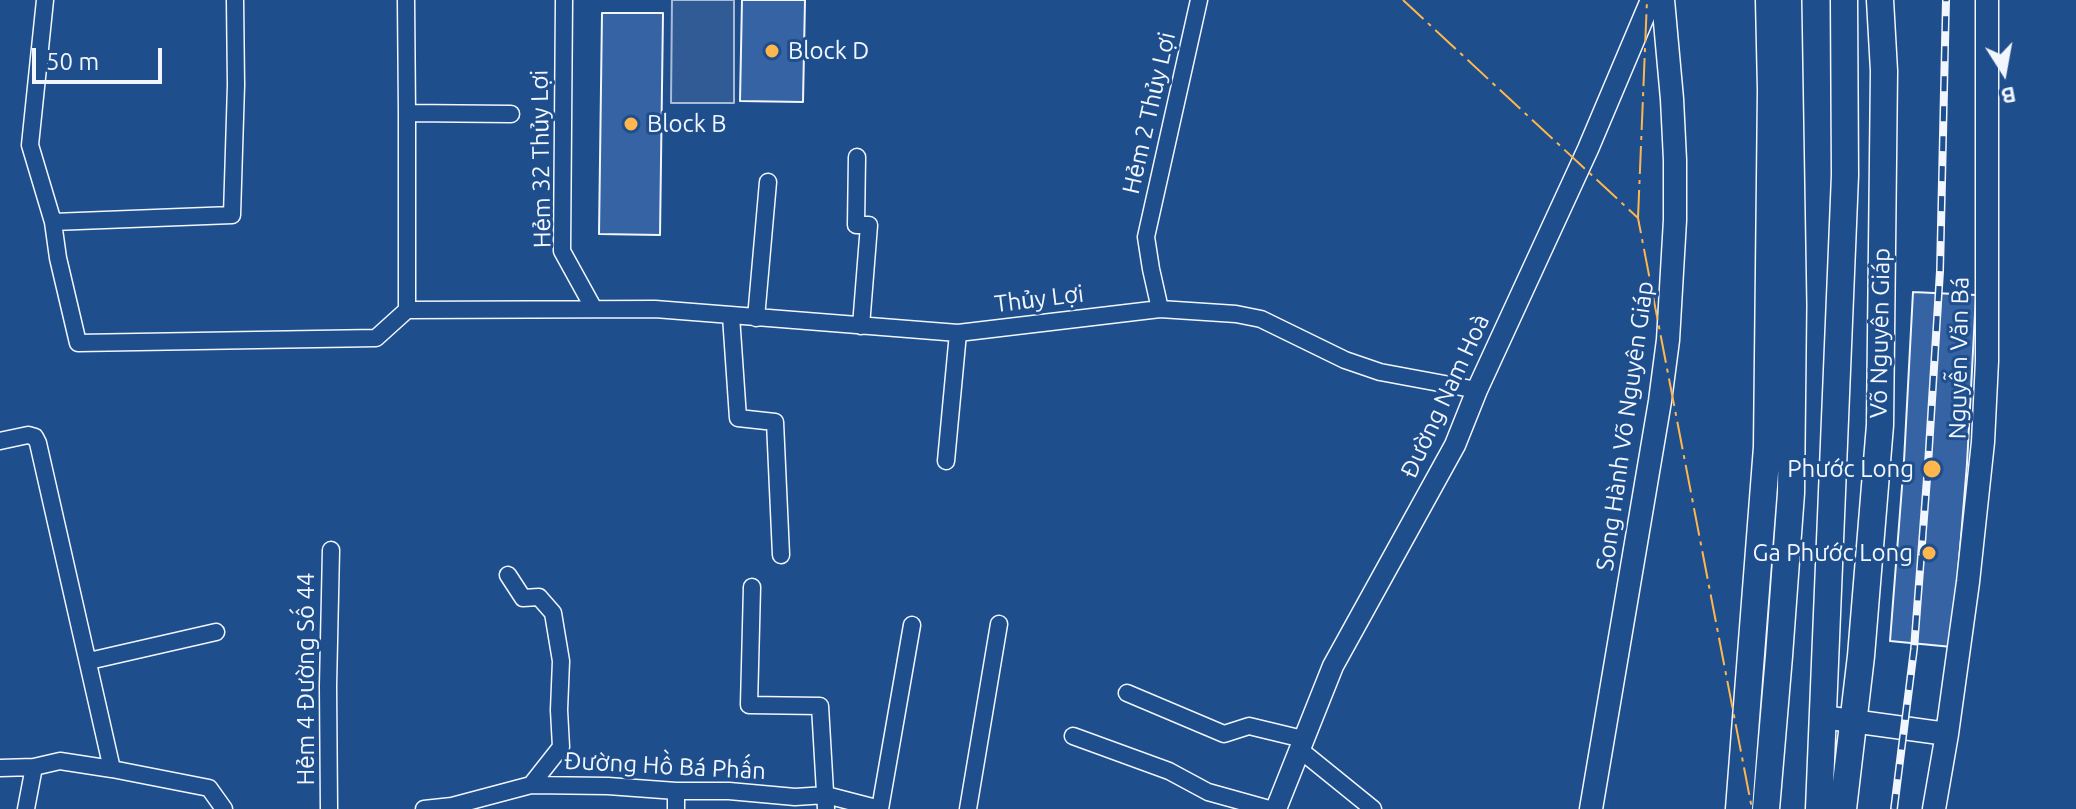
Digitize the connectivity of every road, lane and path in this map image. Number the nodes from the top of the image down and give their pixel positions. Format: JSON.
{"nodes":[{"id":1,"x":45,"y":0,"type":"edge"},
{"id":2,"x":235,"y":0,"type":"edge"},
{"id":3,"x":406,"y":0,"type":"edge"},
{"id":4,"x":564,"y":0,"type":"edge"},
{"id":5,"x":1199,"y":0,"type":"edge"},
{"id":6,"x":1651,"y":0,"type":"edge"},
{"id":7,"x":1663,"y":0,"type":"edge"},
{"id":8,"x":1769,"y":0,"type":"edge"},
{"id":9,"x":1788,"y":0,"type":"edge"},
{"id":10,"x":1844,"y":0,"type":"edge"},
{"id":11,"x":1880,"y":0,"type":"edge"},
{"id":12,"x":1987,"y":0,"type":"edge"},
{"id":13,"x":1884,"y":71,"type":"junction"},
{"id":14,"x":407,"y":113,"type":"junction"},
{"id":15,"x":511,"y":114,"type":"dead end"},
{"id":16,"x":857,"y":157,"type":"dead end"},
{"id":17,"x":1845,"y":175,"type":"junction"},
{"id":18,"x":768,"y":182,"type":"dead end"},
{"id":19,"x":53,"y":222,"type":"junction"},
{"id":20,"x":594,"y":309,"type":"junction"},
{"id":21,"x":1160,"y":309,"type":"junction"},
{"id":22,"x":407,"y":310,"type":"junction"},
{"id":23,"x":731,"y":316,"type":"junction"},
{"id":24,"x":756,"y":318,"type":"junction"},
{"id":25,"x":861,"y":326,"type":"junction"},
{"id":26,"x":958,"y":333,"type":"junction"},
{"id":27,"x":1477,"y":390,"type":"junction"},
{"id":28,"x":0,"y":441,"type":"edge"},
{"id":29,"x":946,"y":461,"type":"dead end"},
{"id":30,"x":331,"y":550,"type":"dead end"},
{"id":31,"x":781,"y":555,"type":"dead end"},
{"id":32,"x":508,"y":575,"type":"dead end"},
{"id":33,"x":752,"y":587,"type":"dead end"},
{"id":34,"x":999,"y":624,"type":"dead end"},
{"id":35,"x":912,"y":625,"type":"dead end"},
{"id":36,"x":216,"y":632,"type":"dead end"},
{"id":37,"x":1861,"y":656,"type":"junction"},
{"id":38,"x":89,"y":661,"type":"junction"},
{"id":39,"x":1127,"y":693,"type":"dead end"},
{"id":40,"x":1823,"y":717,"type":"junction"},
{"id":41,"x":1853,"y":721,"type":"junction"},
{"id":42,"x":1947,"y":734,"type":"junction"},
{"id":43,"x":1073,"y":736,"type":"dead end"},
{"id":44,"x":1301,"y":744,"type":"junction"},
{"id":45,"x":34,"y":767,"type":"junction"},
{"id":46,"x":0,"y":768,"type":"edge"},
{"id":47,"x":112,"y":769,"type":"junction"},
{"id":48,"x":531,"y":785,"type":"junction"},
{"id":49,"x":676,"y":791,"type":"junction"},
{"id":50,"x":729,"y":791,"type":"junction"},
{"id":51,"x":826,"y":802,"type":"edge"},
{"id":52,"x":452,"y":807,"type":"edge"},
{"id":53,"x":26,"y":809,"type":"edge"},
{"id":54,"x":224,"y":809,"type":"edge"},
{"id":55,"x":329,"y":809,"type":"edge"},
{"id":56,"x":424,"y":809,"type":"edge"},
{"id":57,"x":676,"y":809,"type":"edge"},
{"id":58,"x":730,"y":809,"type":"edge"},
{"id":59,"x":880,"y":809,"type":"edge"},
{"id":60,"x":968,"y":809,"type":"edge"},
{"id":61,"x":1269,"y":809,"type":"edge"},
{"id":62,"x":1276,"y":809,"type":"edge"},
{"id":63,"x":1373,"y":809,"type":"edge"},
{"id":64,"x":1591,"y":809,"type":"edge"},
{"id":65,"x":1739,"y":809,"type":"edge"},
{"id":66,"x":1766,"y":809,"type":"edge"},
{"id":67,"x":1819,"y":809,"type":"edge"},
{"id":68,"x":1843,"y":809,"type":"edge"},
{"id":69,"x":1934,"y":809,"type":"edge"}],
"edges":[{"from":1,"to":19,"type":"street"},
{"from":2,"to":19,"type":"street"},
{"from":3,"to":14,"type":"street"},
{"from":4,"to":20,"type":"street","name":"Hẻm 32 Thủy Lợi"},
{"from":5,"to":21,"type":"street","name":"Hẻm 2 Thủy Lợi"},
{"from":6,"to":27,"type":"street","name":"Đường Nam Hoà"},
{"from":7,"to":64,"type":"main road","name":"Song Hành Võ Nguyên Giáp"},
{"from":8,"to":65,"type":"highway"},
{"from":9,"to":66,"type":"highway"},
{"from":10,"to":17,"type":"highway","name":"Võ Nguyên Giáp"},
{"from":11,"to":13,"type":"highway","name":"Võ Nguyên Giáp"},
{"from":12,"to":42,"type":"main road","name":"Nguyễn Văn Bá"},
{"from":13,"to":17,"type":"highway"},
{"from":13,"to":37,"type":"highway","name":"Võ Nguyên Giáp"},
{"from":14,"to":15,"type":"street"},
{"from":14,"to":22,"type":"street"},
{"from":16,"to":25,"type":"street"},
{"from":17,"to":40,"type":"highway","name":"Võ Nguyên Giáp"},
{"from":18,"to":24,"type":"street"},
{"from":19,"to":22,"type":"street"},
{"from":20,"to":22,"type":"street","name":"Thủy Lợi"},
{"from":20,"to":23,"type":"street","name":"Thủy Lợi"},
{"from":21,"to":26,"type":"street","name":"Thủy Lợi"},
{"from":21,"to":27,"type":"street","name":"Thủy Lợi"},
{"from":23,"to":24,"type":"street","name":"Thủy Lợi"},
{"from":23,"to":31,"type":"street"},
{"from":24,"to":25,"type":"street","name":"Thủy Lợi"},
{"from":25,"to":26,"type":"street","name":"Thủy Lợi"},
{"from":26,"to":29,"type":"street"},
{"from":27,"to":44,"type":"street","name":"Đường Nam Hoà"},
{"from":28,"to":38,"type":"street"},
{"from":30,"to":55,"type":"street","name":"Hẻm 4 Đường Số 44"},
{"from":32,"to":48,"type":"street"},
{"from":33,"to":51,"type":"street"},
{"from":34,"to":60,"type":"street"},
{"from":35,"to":59,"type":"street"},
{"from":36,"to":38,"type":"street"},
{"from":37,"to":40,"type":"highway"},
{"from":37,"to":41,"type":"highway","name":"Võ Nguyên Giáp"},
{"from":38,"to":47,"type":"street"},
{"from":39,"to":44,"type":"street"},
{"from":40,"to":41,"type":"main road"},
{"from":40,"to":67,"type":"highway","name":"Võ Nguyên Giáp"},
{"from":41,"to":42,"type":"main road"},
{"from":41,"to":68,"type":"highway","name":"Võ Nguyên Giáp"},
{"from":42,"to":69,"type":"main road","name":"Nguyễn Văn Bá"},
{"from":43,"to":61,"type":"street"},
{"from":44,"to":62,"type":"street","name":"Đường Nam Hoà"},
{"from":44,"to":63,"type":"street"},
{"from":45,"to":46,"type":"street"},
{"from":45,"to":47,"type":"street"},
{"from":45,"to":53,"type":"street"},
{"from":47,"to":54,"type":"street"},
{"from":48,"to":49,"type":"street","name":"Đường Hồ Bá Phấn"},
{"from":48,"to":52,"type":"street","name":"Đường Hồ Bá Phấn"},
{"from":49,"to":50,"type":"street","name":"Đường Hồ Bá Phấn"},
{"from":49,"to":57,"type":"street"},
{"from":50,"to":51,"type":"street","name":"Đường Hồ Bá Phấn"},
{"from":50,"to":58,"type":"street"},
{"from":51,"to":59,"type":"street","name":"Đường Hồ Bá Phấn"},
{"from":52,"to":56,"type":"street","name":"Đường Hồ Bá Phấn"}]}
